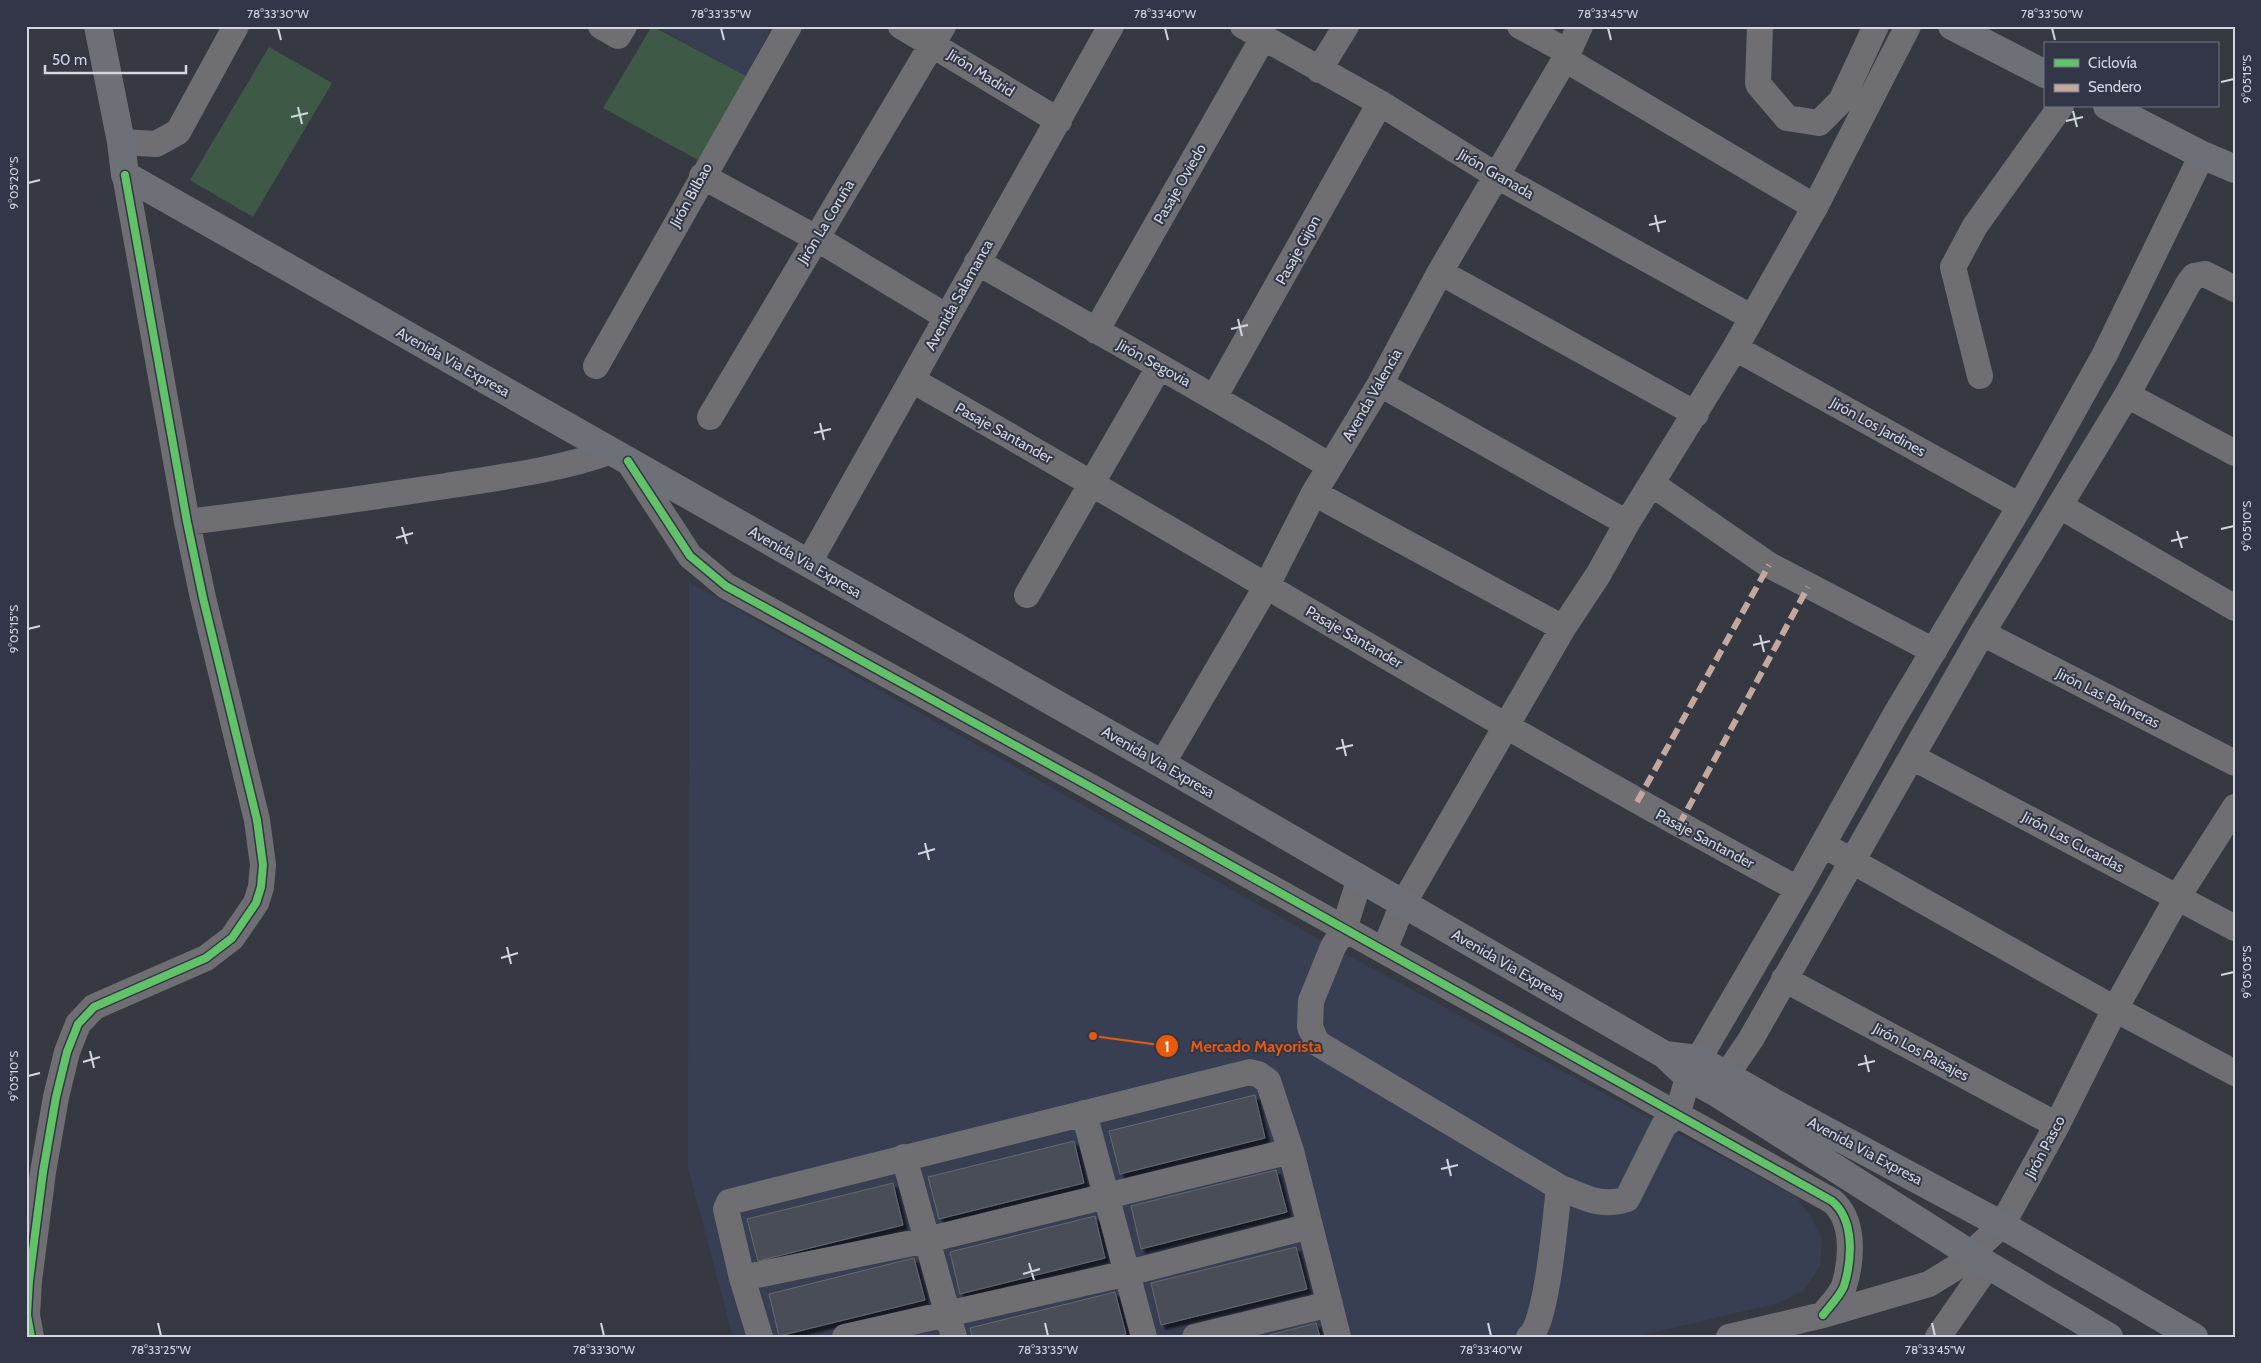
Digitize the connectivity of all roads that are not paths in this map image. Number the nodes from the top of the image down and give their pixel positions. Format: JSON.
{"nodes":[{"id":1,"x":98,"y":26,"type":"edge"},
{"id":2,"x":236,"y":26,"type":"edge"},
{"id":3,"x":789,"y":26,"type":"edge"},
{"id":4,"x":901,"y":26,"type":"edge"},
{"id":5,"x":1111,"y":26,"type":"edge"},
{"id":6,"x":1346,"y":26,"type":"edge"},
{"id":7,"x":1520,"y":26,"type":"edge"},
{"id":8,"x":1580,"y":26,"type":"edge"},
{"id":9,"x":1760,"y":26,"type":"edge"},
{"id":10,"x":1876,"y":26,"type":"edge"},
{"id":11,"x":1908,"y":26,"type":"edge"},
{"id":12,"x":1952,"y":26,"type":"edge"},
{"id":13,"x":1253,"y":32,"type":"edge"},
{"id":14,"x":938,"y":35,"type":"edge"},
{"id":15,"x":1566,"y":56,"type":"junction"},
{"id":16,"x":1319,"y":70,"type":"junction"},
{"id":17,"x":2044,"y":73,"type":"edge"},
{"id":18,"x":1380,"y":103,"type":"junction"},
{"id":19,"x":2060,"y":108,"type":"edge"},
{"id":20,"x":2111,"y":108,"type":"edge"},
{"id":21,"x":1059,"y":121,"type":"junction"},
{"id":22,"x":1819,"y":123,"type":"junction"},
{"id":23,"x":121,"y":142,"type":"junction"},
{"id":24,"x":1844,"y":150,"type":"junction"},
{"id":25,"x":2202,"y":155,"type":"junction"},
{"id":26,"x":2235,"y":169,"type":"edge"},
{"id":27,"x":125,"y":175,"type":"junction"},
{"id":28,"x":702,"y":176,"type":"junction"},
{"id":29,"x":1497,"y":176,"type":"junction"},
{"id":30,"x":1815,"y":207,"type":"junction"},
{"id":31,"x":816,"y":238,"type":"junction"},
{"id":32,"x":977,"y":262,"type":"junction"},
{"id":33,"x":1440,"y":272,"type":"junction"},
{"id":34,"x":2235,"y":289,"type":"edge"},
{"id":35,"x":947,"y":317,"type":"junction"},
{"id":36,"x":1751,"y":317,"type":"junction"},
{"id":37,"x":1096,"y":331,"type":"junction"},
{"id":38,"x":1735,"y":348,"type":"junction"},
{"id":39,"x":596,"y":366,"type":"dead end"},
{"id":40,"x":1159,"y":367,"type":"junction"},
{"id":41,"x":1980,"y":376,"type":"dead end"},
{"id":42,"x":912,"y":380,"type":"junction"},
{"id":43,"x":1380,"y":384,"type":"junction"},
{"id":44,"x":2126,"y":395,"type":"junction"},
{"id":45,"x":1215,"y":396,"type":"junction"},
{"id":46,"x":1696,"y":414,"type":"junction"},
{"id":47,"x":710,"y":417,"type":"dead end"},
{"id":48,"x":2235,"y":453,"type":"edge"},
{"id":49,"x":620,"y":456,"type":"junction"},
{"id":50,"x":1330,"y":466,"type":"junction"},
{"id":51,"x":1092,"y":482,"type":"junction"},
{"id":52,"x":1652,"y":484,"type":"junction"},
{"id":53,"x":1314,"y":493,"type":"junction"},
{"id":54,"x":2020,"y":506,"type":"junction"},
{"id":55,"x":2060,"y":506,"type":"junction"},
{"id":56,"x":187,"y":522,"type":"junction"},
{"id":57,"x":1627,"y":523,"type":"junction"},
{"id":58,"x":808,"y":564,"type":"junction"},
{"id":59,"x":1266,"y":587,"type":"junction"},
{"id":60,"x":1027,"y":595,"type":"dead end"},
{"id":61,"x":2235,"y":608,"type":"edge"},
{"id":62,"x":1563,"y":628,"type":"junction"},
{"id":63,"x":1982,"y":633,"type":"junction"},
{"id":64,"x":1934,"y":652,"type":"junction"},
{"id":65,"x":1508,"y":726,"type":"junction"},
{"id":66,"x":1912,"y":757,"type":"junction"},
{"id":67,"x":2235,"y":763,"type":"edge"},
{"id":68,"x":1162,"y":764,"type":"junction"},
{"id":69,"x":2235,"y":807,"type":"edge"},
{"id":70,"x":1822,"y":845,"type":"junction"},
{"id":71,"x":1851,"y":860,"type":"junction"},
{"id":72,"x":1360,"y":878,"type":"junction"},
{"id":73,"x":1798,"y":889,"type":"junction"},
{"id":74,"x":2177,"y":898,"type":"junction"},
{"id":75,"x":1403,"y":904,"type":"junction"},
{"id":76,"x":2235,"y":928,"type":"edge"},
{"id":77,"x":1344,"y":929,"type":"junction"},
{"id":78,"x":1384,"y":950,"type":"junction"},
{"id":79,"x":1784,"y":979,"type":"junction"},
{"id":80,"x":2115,"y":1009,"type":"junction"},
{"id":81,"x":1693,"y":1068,"type":"junction"},
{"id":82,"x":2235,"y":1073,"type":"edge"},
{"id":83,"x":1720,"y":1083,"type":"junction"},
{"id":84,"x":1084,"y":1113,"type":"junction"},
{"id":85,"x":1677,"y":1116,"type":"junction"},
{"id":86,"x":2057,"y":1125,"type":"junction"},
{"id":87,"x":1291,"y":1151,"type":"junction"},
{"id":88,"x":904,"y":1157,"type":"junction"},
{"id":89,"x":1559,"y":1187,"type":"junction"},
{"id":90,"x":1107,"y":1197,"type":"junction"},
{"id":91,"x":2002,"y":1225,"type":"junction"},
{"id":92,"x":1310,"y":1226,"type":"junction"},
{"id":93,"x":928,"y":1240,"type":"junction"},
{"id":94,"x":1979,"y":1259,"type":"junction"},
{"id":95,"x":1128,"y":1273,"type":"junction"},
{"id":96,"x":742,"y":1278,"type":"junction"},
{"id":97,"x":1330,"y":1304,"type":"junction"},
{"id":98,"x":1823,"y":1315,"type":"junction"},
{"id":99,"x":951,"y":1325,"type":"edge"},
{"id":100,"x":31,"y":1337,"type":"edge"},
{"id":101,"x":760,"y":1337,"type":"edge"},
{"id":102,"x":845,"y":1337,"type":"edge"},
{"id":103,"x":1144,"y":1337,"type":"edge"},
{"id":104,"x":1195,"y":1337,"type":"edge"},
{"id":105,"x":1338,"y":1337,"type":"edge"},
{"id":106,"x":1529,"y":1337,"type":"edge"},
{"id":107,"x":1729,"y":1337,"type":"edge"},
{"id":108,"x":1938,"y":1337,"type":"edge"},
{"id":109,"x":2109,"y":1337,"type":"edge"},
{"id":110,"x":2194,"y":1337,"type":"edge"}],
"edges":[{"from":1,"to":23,"type":"main road"},
{"from":2,"to":23,"type":"street"},
{"from":3,"to":28,"type":"street","name":"Jirón Bilbao"},
{"from":4,"to":14,"type":"street","name":"Jirón Madrid"},
{"from":5,"to":21,"type":"street","name":"Avenida Salamanca"},
{"from":6,"to":16,"type":"street"},
{"from":7,"to":15,"type":"street"},
{"from":8,"to":15,"type":"street","name":"Avenda Valencia"},
{"from":9,"to":22,"type":"street"},
{"from":10,"to":22,"type":"street"},
{"from":11,"to":24,"type":"street"},
{"from":12,"to":17,"type":"main road"},
{"from":13,"to":16,"type":"street","name":"Jirón Granada"},
{"from":13,"to":37,"type":"street","name":"Pasaje Oviedo"},
{"from":14,"to":21,"type":"street","name":"Jirón Madrid"},
{"from":14,"to":31,"type":"street","name":"Jirón La Coruña"},
{"from":15,"to":29,"type":"street","name":"Avenda Valencia"},
{"from":15,"to":30,"type":"street"},
{"from":16,"to":18,"type":"street","name":"Jirón Granada"},
{"from":18,"to":29,"type":"street","name":"Jirón Granada"},
{"from":18,"to":45,"type":"street","name":"Pasaje Gijon"},
{"from":19,"to":41,"type":"street"},
{"from":20,"to":25,"type":"main road"},
{"from":21,"to":32,"type":"street","name":"Avenida Salamanca"},
{"from":22,"to":24,"type":"street"},
{"from":23,"to":27,"type":"main road"},
{"from":24,"to":30,"type":"street"},
{"from":25,"to":26,"type":"main road"},
{"from":25,"to":54,"type":"street"},
{"from":27,"to":49,"type":"main road","name":"Avenida Via Expresa"},
{"from":27,"to":56,"type":"street"},
{"from":28,"to":31,"type":"street"},
{"from":28,"to":39,"type":"street","name":"Jirón Bilbao"},
{"from":29,"to":33,"type":"street","name":"Avenda Valencia"},
{"from":29,"to":36,"type":"street","name":"Jirón Granada"},
{"from":30,"to":36,"type":"street"},
{"from":31,"to":35,"type":"street"},
{"from":31,"to":47,"type":"street","name":"Jirón La Coruña"},
{"from":32,"to":35,"type":"street","name":"Avenida Salamanca"},
{"from":32,"to":37,"type":"street","name":"Jirón Segovia"},
{"from":33,"to":43,"type":"street","name":"Avenda Valencia"},
{"from":33,"to":46,"type":"street"},
{"from":34,"to":44,"type":"street"},
{"from":35,"to":42,"type":"street","name":"Avenida Salamanca"},
{"from":36,"to":38,"type":"street"},
{"from":37,"to":40,"type":"street","name":"Jirón Segovia"},
{"from":38,"to":46,"type":"street"},
{"from":38,"to":54,"type":"street","name":"Jirón Los Jardines"},
{"from":40,"to":45,"type":"street","name":"Jirón Segovia"},
{"from":40,"to":51,"type":"street"},
{"from":42,"to":51,"type":"street","name":"Pasaje Santander"},
{"from":42,"to":58,"type":"street","name":"Avenida Salamanca"},
{"from":43,"to":50,"type":"street","name":"Avenda Valencia"},
{"from":43,"to":57,"type":"street"},
{"from":44,"to":48,"type":"street"},
{"from":44,"to":55,"type":"street"},
{"from":45,"to":50,"type":"street","name":"Jirón Segovia"},
{"from":46,"to":52,"type":"street"},
{"from":49,"to":56,"type":"street"},
{"from":49,"to":58,"type":"main road","name":"Avenida Via Expresa"},
{"from":49,"to":77,"type":"street"},
{"from":50,"to":53,"type":"street","name":"Avenda Valencia"},
{"from":51,"to":59,"type":"street","name":"Pasaje Santander"},
{"from":51,"to":60,"type":"street"},
{"from":52,"to":57,"type":"street"},
{"from":52,"to":64,"type":"street"},
{"from":53,"to":59,"type":"street","name":"Avenda Valencia"},
{"from":53,"to":62,"type":"street"},
{"from":54,"to":64,"type":"street"},
{"from":55,"to":61,"type":"street"},
{"from":55,"to":63,"type":"street"},
{"from":56,"to":100,"type":"street"},
{"from":57,"to":62,"type":"street"},
{"from":58,"to":68,"type":"main road","name":"Avenida Via Expresa"},
{"from":59,"to":65,"type":"street","name":"Pasaje Santander"},
{"from":59,"to":68,"type":"street","name":"Avenda Valencia"},
{"from":62,"to":65,"type":"street"},
{"from":63,"to":66,"type":"street"},
{"from":63,"to":67,"type":"street","name":"Jirón Las Palmeras"},
{"from":64,"to":70,"type":"street"},
{"from":65,"to":73,"type":"street","name":"Pasaje Santander"},
{"from":65,"to":75,"type":"street"},
{"from":66,"to":71,"type":"street"},
{"from":66,"to":74,"type":"street","name":"Jirón Las Cucardas"},
{"from":68,"to":72,"type":"main road","name":"Avenida Via Expresa"},
{"from":69,"to":74,"type":"street","name":"Jirón Pasco"},
{"from":70,"to":71,"type":"street"},
{"from":70,"to":73,"type":"street"},
{"from":71,"to":79,"type":"street"},
{"from":71,"to":80,"type":"street"},
{"from":72,"to":75,"type":"main road","name":"Avenida Via Expresa"},
{"from":72,"to":77,"type":"street"},
{"from":73,"to":81,"type":"street"},
{"from":74,"to":76,"type":"street","name":"Jirón Las Cucardas"},
{"from":74,"to":80,"type":"street","name":"Jirón Pasco"},
{"from":75,"to":78,"type":"street"},
{"from":75,"to":81,"type":"main road","name":"Avenida Via Expresa"},
{"from":77,"to":78,"type":"street"},
{"from":77,"to":89,"type":"street"},
{"from":78,"to":85,"type":"street"},
{"from":79,"to":83,"type":"street"},
{"from":79,"to":86,"type":"street","name":"Jirón Los Paisajes"},
{"from":80,"to":82,"type":"street"},
{"from":80,"to":86,"type":"street","name":"Jirón Pasco"},
{"from":81,"to":83,"type":"main road","name":"Avenida Via Expresa"},
{"from":81,"to":85,"type":"street"},
{"from":83,"to":91,"type":"main road","name":"Avenida Via Expresa"},
{"from":83,"to":94,"type":"main road"},
{"from":84,"to":87,"type":"street"},
{"from":84,"to":88,"type":"street"},
{"from":84,"to":90,"type":"street"},
{"from":85,"to":89,"type":"street"},
{"from":85,"to":98,"type":"street"},
{"from":86,"to":91,"type":"street","name":"Jirón Pasco"},
{"from":87,"to":90,"type":"street"},
{"from":87,"to":92,"type":"street"},
{"from":88,"to":93,"type":"street"},
{"from":88,"to":96,"type":"street"},
{"from":89,"to":106,"type":"street"},
{"from":90,"to":93,"type":"street"},
{"from":90,"to":95,"type":"street"},
{"from":91,"to":94,"type":"street","name":"Jirón Pasco"},
{"from":91,"to":110,"type":"main road","name":"Avenida Via Expresa"},
{"from":92,"to":95,"type":"street"},
{"from":92,"to":97,"type":"street"},
{"from":93,"to":96,"type":"street"},
{"from":93,"to":99,"type":"street"},
{"from":94,"to":98,"type":"street","name":"Jirón Pasco"},
{"from":94,"to":108,"type":"street"},
{"from":94,"to":109,"type":"main road"},
{"from":95,"to":99,"type":"street"},
{"from":95,"to":103,"type":"street"},
{"from":96,"to":101,"type":"street"},
{"from":97,"to":104,"type":"street"},
{"from":97,"to":105,"type":"street"},
{"from":98,"to":107,"type":"street","name":"Jirón Pasco"},
{"from":99,"to":102,"type":"street"}]}
